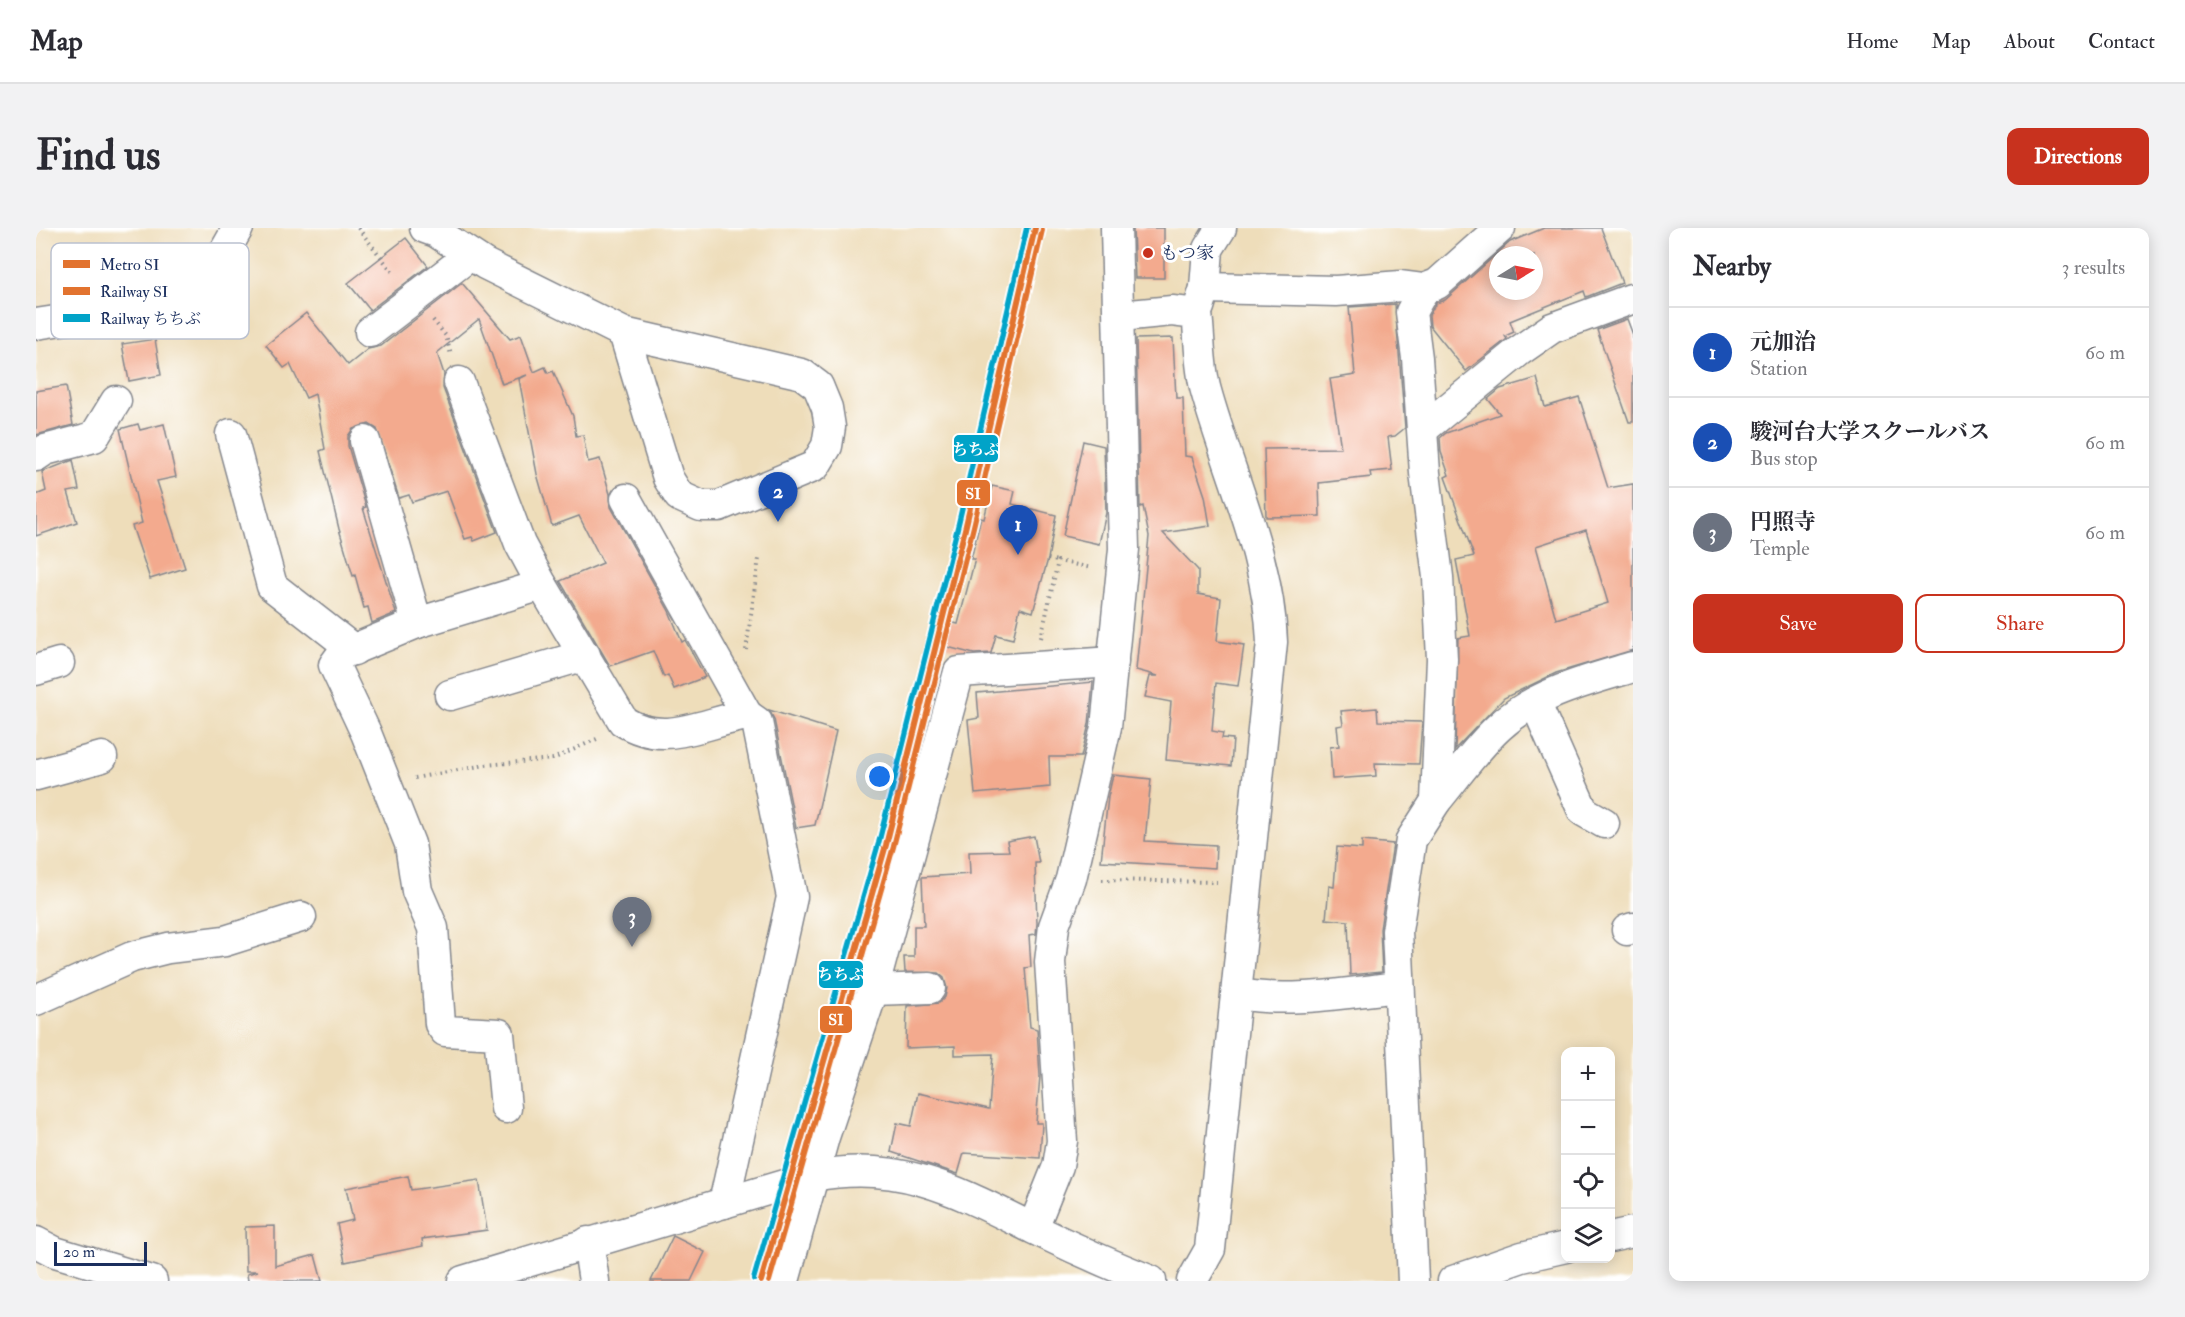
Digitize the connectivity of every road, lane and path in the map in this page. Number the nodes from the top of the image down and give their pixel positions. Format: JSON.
{"nodes":[{"id":1,"x":238,"y":228,"type":"edge"},
{"id":2,"x":425,"y":228,"type":"edge"},
{"id":3,"x":1116,"y":228,"type":"edge"},
{"id":4,"x":1221,"y":228,"type":"edge"},
{"id":5,"x":1500,"y":228,"type":"edge"},
{"id":6,"x":229,"y":243,"type":"edge"},
{"id":7,"x":477,"y":260,"type":"junction"},
{"id":8,"x":1424,"y":289,"type":"junction"},
{"id":9,"x":1631,"y":299,"type":"dead end"},
{"id":10,"x":1201,"y":301,"type":"junction"},
{"id":11,"x":1120,"y":316,"type":"junction"},
{"id":12,"x":51,"y":322,"type":"edge"},
{"id":13,"x":36,"y":324,"type":"edge"},
{"id":14,"x":370,"y":332,"type":"dead end"},
{"id":15,"x":624,"y":333,"type":"junction"},
{"id":16,"x":459,"y":382,"type":"dead end"},
{"id":17,"x":116,"y":401,"type":"dead end"},
{"id":18,"x":1423,"y":429,"type":"junction"},
{"id":19,"x":231,"y":434,"type":"dead end"},
{"id":20,"x":365,"y":441,"type":"dead end"},
{"id":21,"x":36,"y":456,"type":"edge"},
{"id":22,"x":626,"y":498,"type":"dead end"},
{"id":23,"x":759,"y":558,"type":"dead end"},
{"id":24,"x":1048,"y":559,"type":"dead end"},
{"id":25,"x":1059,"y":561,"type":"junction"},
{"id":26,"x":1122,"y":574,"type":"junction"},
{"id":27,"x":542,"y":585,"type":"junction"},
{"id":28,"x":417,"y":623,"type":"junction"},
{"id":29,"x":354,"y":650,"type":"junction"},
{"id":30,"x":585,"y":655,"type":"junction"},
{"id":31,"x":747,"y":661,"type":"dead end"},
{"id":32,"x":1113,"y":662,"type":"junction"},
{"id":33,"x":1035,"y":667,"type":"junction"},
{"id":34,"x":1633,"y":667,"type":"edge"},
{"id":35,"x":450,"y":695,"type":"dead end"},
{"id":36,"x":1535,"y":702,"type":"junction"},
{"id":37,"x":747,"y":715,"type":"junction"},
{"id":38,"x":629,"y":724,"type":"junction"},
{"id":39,"x":102,"y":757,"type":"dead end"},
{"id":40,"x":36,"y":775,"type":"edge"},
{"id":41,"x":385,"y":783,"type":"junction"},
{"id":42,"x":1436,"y":801,"type":"junction"},
{"id":43,"x":1604,"y":823,"type":"dead end"},
{"id":44,"x":1071,"y":879,"type":"junction"},
{"id":45,"x":1228,"y":882,"type":"dead end"},
{"id":46,"x":301,"y":917,"type":"dead end"},
{"id":47,"x":1398,"y":987,"type":"junction"},
{"id":48,"x":930,"y":988,"type":"dead end"},
{"id":49,"x":873,"y":990,"type":"junction"},
{"id":50,"x":1238,"y":994,"type":"junction"},
{"id":51,"x":36,"y":1000,"type":"edge"},
{"id":52,"x":506,"y":1108,"type":"dead end"},
{"id":53,"x":814,"y":1176,"type":"junction"},
{"id":54,"x":724,"y":1203,"type":"junction"},
{"id":55,"x":1033,"y":1228,"type":"junction"},
{"id":56,"x":1633,"y":1232,"type":"edge"},
{"id":57,"x":1615,"y":1236,"type":"edge"},
{"id":58,"x":36,"y":1242,"type":"edge"},
{"id":59,"x":588,"y":1242,"type":"junction"},
{"id":60,"x":1561,"y":1249,"type":"edge"},
{"id":61,"x":152,"y":1281,"type":"edge"},
{"id":62,"x":464,"y":1281,"type":"edge"},
{"id":63,"x":594,"y":1281,"type":"edge"},
{"id":64,"x":784,"y":1281,"type":"edge"},
{"id":65,"x":1151,"y":1281,"type":"edge"},
{"id":66,"x":1192,"y":1281,"type":"edge"},
{"id":67,"x":1413,"y":1281,"type":"edge"},
{"id":68,"x":1453,"y":1281,"type":"edge"}],
"edges":[{"from":1,"to":6,"type":"street"},
{"from":2,"to":7,"type":"street"},
{"from":3,"to":11,"type":"street"},
{"from":4,"to":10,"type":"street"},
{"from":5,"to":8,"type":"street"},
{"from":7,"to":14,"type":"street"},
{"from":7,"to":15,"type":"street"},
{"from":8,"to":10,"type":"street"},
{"from":8,"to":18,"type":"street"},
{"from":9,"to":18,"type":"street"},
{"from":10,"to":11,"type":"street"},
{"from":10,"to":50,"type":"street"},
{"from":11,"to":26,"type":"street"},
{"from":12,"to":13,"type":"street"},
{"from":15,"to":15,"type":"street"},
{"from":16,"to":27,"type":"street"},
{"from":17,"to":21,"type":"street"},
{"from":18,"to":42,"type":"street"},
{"from":19,"to":29,"type":"street"},
{"from":20,"to":28,"type":"street"},
{"from":22,"to":37,"type":"street"},
{"from":23,"to":31,"type":"path"},
{"from":24,"to":25,"type":"path"},
{"from":25,"to":26,"type":"path"},
{"from":25,"to":33,"type":"path"},
{"from":26,"to":32,"type":"street"},
{"from":27,"to":28,"type":"street"},
{"from":27,"to":30,"type":"street"},
{"from":28,"to":29,"type":"street"},
{"from":29,"to":41,"type":"street"},
{"from":30,"to":35,"type":"street"},
{"from":30,"to":38,"type":"street"},
{"from":32,"to":33,"type":"street"},
{"from":32,"to":44,"type":"street"},
{"from":33,"to":49,"type":"street"},
{"from":34,"to":36,"type":"street"},
{"from":36,"to":42,"type":"street"},
{"from":36,"to":43,"type":"street"},
{"from":37,"to":38,"type":"street"},
{"from":37,"to":54,"type":"street"},
{"from":38,"to":41,"type":"path"},
{"from":39,"to":40,"type":"street"},
{"from":41,"to":52,"type":"street"},
{"from":42,"to":47,"type":"street"},
{"from":44,"to":45,"type":"path"},
{"from":44,"to":55,"type":"street"},
{"from":46,"to":51,"type":"street"},
{"from":47,"to":50,"type":"street"},
{"from":47,"to":67,"type":"street"},
{"from":48,"to":49,"type":"street"},
{"from":49,"to":53,"type":"street"},
{"from":50,"to":66,"type":"street"},
{"from":53,"to":54,"type":"street"},
{"from":53,"to":55,"type":"street"},
{"from":53,"to":64,"type":"street"},
{"from":54,"to":59,"type":"street"},
{"from":55,"to":65,"type":"street"},
{"from":56,"to":57,"type":"street"},
{"from":58,"to":61,"type":"street"},
{"from":59,"to":62,"type":"street"},
{"from":59,"to":63,"type":"street"},
{"from":60,"to":68,"type":"street"}]}
